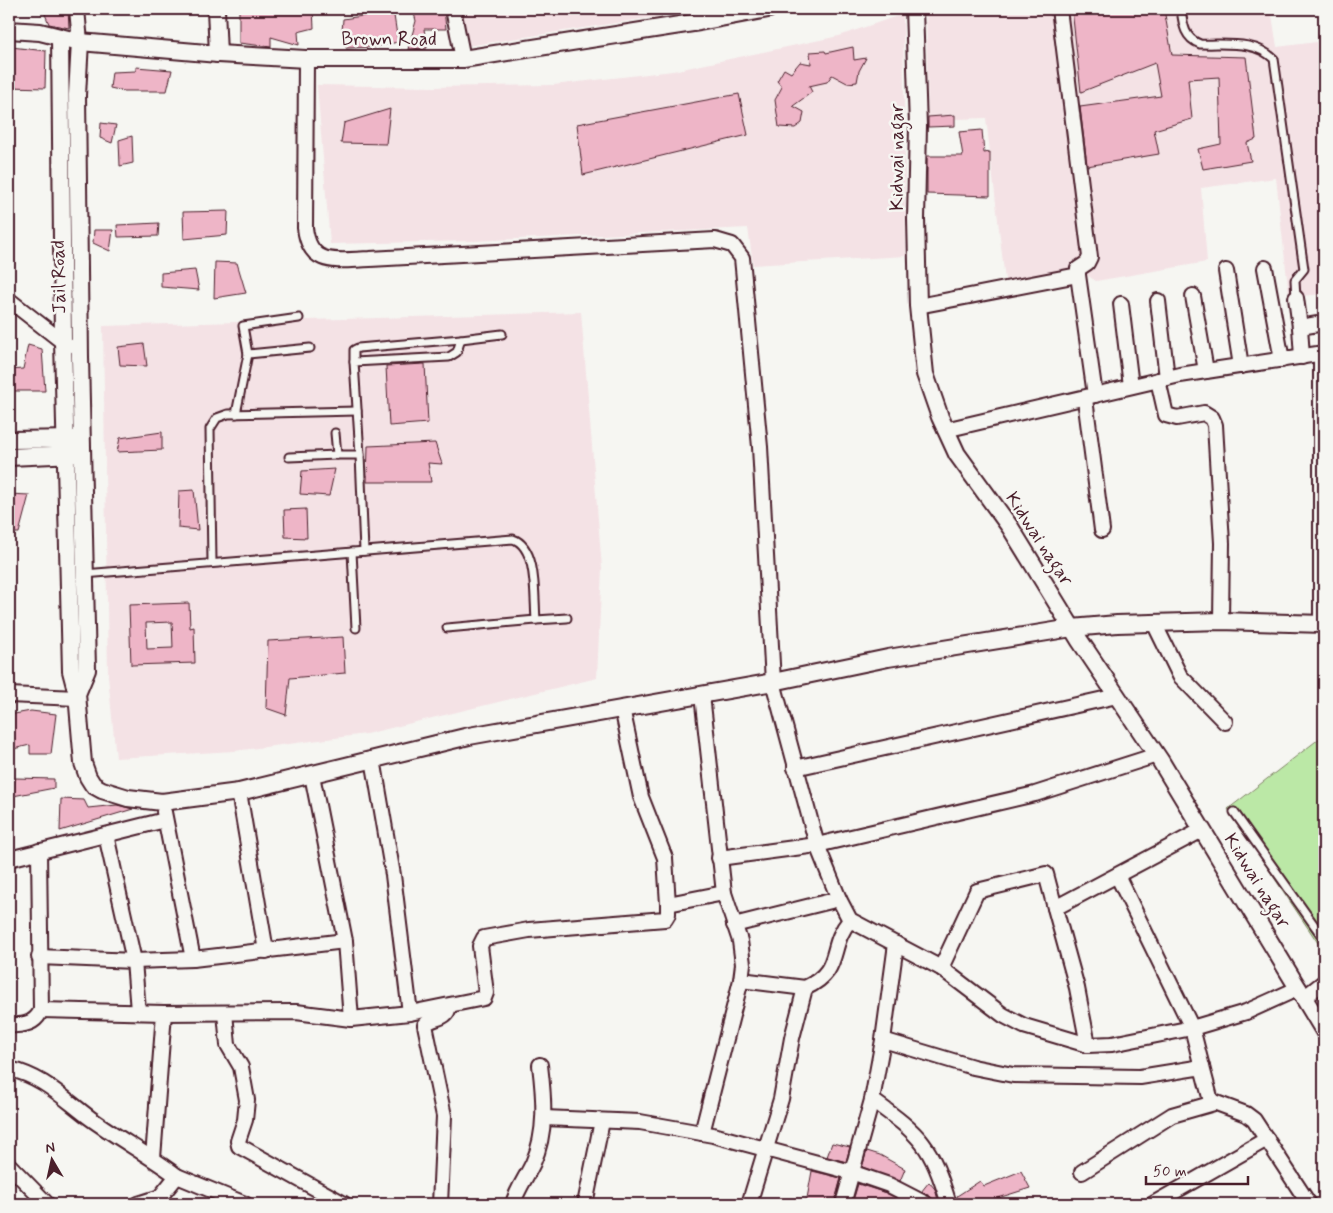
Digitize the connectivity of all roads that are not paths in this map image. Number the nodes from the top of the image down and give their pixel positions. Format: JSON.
{"nodes":[{"id":1,"x":78,"y":9,"type":"edge"},
{"id":2,"x":216,"y":9,"type":"edge"},
{"id":3,"x":453,"y":9,"type":"edge"},
{"id":4,"x":768,"y":9,"type":"edge"},
{"id":5,"x":914,"y":9,"type":"edge"},
{"id":6,"x":1058,"y":9,"type":"edge"},
{"id":7,"x":1181,"y":9,"type":"edge"},
{"id":8,"x":698,"y":16,"type":"edge"},
{"id":9,"x":9,"y":30,"type":"edge"},
{"id":10,"x":60,"y":37,"type":"junction"},
{"id":11,"x":80,"y":42,"type":"junction"},
{"id":12,"x":218,"y":54,"type":"junction"},
{"id":13,"x":306,"y":59,"type":"junction"},
{"id":14,"x":463,"y":60,"type":"junction"},
{"id":15,"x":1265,"y":268,"type":"dead end"},
{"id":16,"x":1226,"y":271,"type":"dead end"},
{"id":17,"x":1078,"y":275,"type":"junction"},
{"id":18,"x":1193,"y":296,"type":"dead end"},
{"id":19,"x":1296,"y":298,"type":"joint"},
{"id":20,"x":9,"y":300,"type":"edge"},
{"id":21,"x":1158,"y":300,"type":"dead end"},
{"id":22,"x":1121,"y":304,"type":"dead end"},
{"id":23,"x":918,"y":306,"type":"junction"},
{"id":24,"x":298,"y":318,"type":"dead end"},
{"id":25,"x":1324,"y":323,"type":"edge"},
{"id":26,"x":1300,"y":327,"type":"junction"},
{"id":27,"x":502,"y":334,"type":"dead end"},
{"id":28,"x":461,"y":339,"type":"junction"},
{"id":29,"x":62,"y":341,"type":"junction"},
{"id":30,"x":310,"y":348,"type":"dead end"},
{"id":31,"x":248,"y":354,"type":"junction"},
{"id":32,"x":1323,"y":354,"type":"edge"},
{"id":33,"x":80,"y":357,"type":"junction"},
{"id":34,"x":1302,"y":357,"type":"junction"},
{"id":35,"x":1282,"y":360,"type":"junction"},
{"id":36,"x":354,"y":362,"type":"junction"},
{"id":37,"x":1241,"y":366,"type":"junction"},
{"id":38,"x":1206,"y":371,"type":"junction"},
{"id":39,"x":1162,"y":379,"type":"junction"},
{"id":40,"x":1131,"y":386,"type":"junction"},
{"id":41,"x":1090,"y":397,"type":"junction"},
{"id":42,"x":357,"y":411,"type":"junction"},
{"id":43,"x":236,"y":414,"type":"junction"},
{"id":44,"x":945,"y":430,"type":"junction"},
{"id":45,"x":335,"y":433,"type":"dead end"},
{"id":46,"x":9,"y":440,"type":"edge"},
{"id":47,"x":74,"y":447,"type":"junction"},
{"id":48,"x":337,"y":454,"type":"junction"},
{"id":49,"x":360,"y":455,"type":"junction"},
{"id":50,"x":9,"y":457,"type":"edge"},
{"id":51,"x":289,"y":457,"type":"dead end"},
{"id":52,"x":1102,"y":530,"type":"dead end"},
{"id":53,"x":364,"y":551,"type":"junction"},
{"id":54,"x":352,"y":552,"type":"junction"},
{"id":55,"x":212,"y":562,"type":"junction"},
{"id":56,"x":77,"y":574,"type":"junction"},
{"id":57,"x":567,"y":618,"type":"dead end"},
{"id":58,"x":536,"y":620,"type":"junction"},
{"id":59,"x":1221,"y":621,"type":"junction"},
{"id":60,"x":1154,"y":623,"type":"junction"},
{"id":61,"x":1322,"y":624,"type":"edge"},
{"id":62,"x":356,"y":628,"type":"dead end"},
{"id":63,"x":446,"y":628,"type":"dead end"},
{"id":64,"x":1072,"y":628,"type":"junction"},
{"id":65,"x":774,"y":682,"type":"junction"},
{"id":66,"x":9,"y":695,"type":"edge"},
{"id":67,"x":702,"y":695,"type":"junction"},
{"id":68,"x":77,"y":696,"type":"junction"},
{"id":69,"x":1117,"y":696,"type":"junction"},
{"id":70,"x":622,"y":708,"type":"junction"},
{"id":71,"x":1225,"y":722,"type":"dead end"},
{"id":72,"x":1156,"y":755,"type":"junction"},
{"id":73,"x":373,"y":759,"type":"junction"},
{"id":74,"x":795,"y":768,"type":"junction"},
{"id":75,"x":312,"y":775,"type":"junction"},
{"id":76,"x":239,"y":792,"type":"junction"},
{"id":77,"x":162,"y":802,"type":"junction"},
{"id":78,"x":1234,"y":812,"type":"dead end"},
{"id":79,"x":165,"y":820,"type":"junction"},
{"id":80,"x":1202,"y":830,"type":"junction"},
{"id":81,"x":106,"y":835,"type":"junction"},
{"id":82,"x":817,"y":845,"type":"junction"},
{"id":83,"x":38,"y":851,"type":"junction"},
{"id":84,"x":719,"y":858,"type":"junction"},
{"id":85,"x":9,"y":859,"type":"edge"},
{"id":86,"x":1118,"y":877,"type":"junction"},
{"id":87,"x":724,"y":894,"type":"junction"},
{"id":88,"x":839,"y":899,"type":"junction"},
{"id":89,"x":668,"y":904,"type":"junction"},
{"id":90,"x":1056,"y":908,"type":"junction"},
{"id":91,"x":850,"y":920,"type":"junction"},
{"id":92,"x":734,"y":925,"type":"junction"},
{"id":93,"x":1324,"y":939,"type":"edge"},
{"id":94,"x":345,"y":941,"type":"junction"},
{"id":95,"x":896,"y":944,"type":"junction"},
{"id":96,"x":266,"y":951,"type":"junction"},
{"id":97,"x":39,"y":957,"type":"junction"},
{"id":98,"x":194,"y":959,"type":"junction"},
{"id":99,"x":134,"y":960,"type":"junction"},
{"id":100,"x":941,"y":968,"type":"junction"},
{"id":101,"x":741,"y":980,"type":"junction"},
{"id":102,"x":1324,"y":982,"type":"edge"},
{"id":103,"x":805,"y":988,"type":"junction"},
{"id":104,"x":1302,"y":993,"type":"junction"},
{"id":105,"x":449,"y":1006,"type":"junction"},
{"id":106,"x":41,"y":1010,"type":"junction"},
{"id":107,"x":138,"y":1012,"type":"junction"},
{"id":108,"x":164,"y":1013,"type":"junction"},
{"id":109,"x":224,"y":1013,"type":"junction"},
{"id":110,"x":410,"y":1013,"type":"junction"},
{"id":111,"x":351,"y":1019,"type":"junction"},
{"id":112,"x":9,"y":1025,"type":"edge"},
{"id":113,"x":1192,"y":1028,"type":"junction"},
{"id":114,"x":1324,"y":1031,"type":"edge"},
{"id":115,"x":883,"y":1040,"type":"junction"},
{"id":116,"x":1088,"y":1045,"type":"junction"},
{"id":117,"x":540,"y":1065,"type":"dead end"},
{"id":118,"x":1202,"y":1067,"type":"junction"},
{"id":119,"x":9,"y":1069,"type":"edge"},
{"id":120,"x":872,"y":1100,"type":"junction"},
{"id":121,"x":1214,"y":1103,"type":"junction"},
{"id":122,"x":544,"y":1118,"type":"junction"},
{"id":123,"x":602,"y":1121,"type":"junction"},
{"id":124,"x":702,"y":1132,"type":"junction"},
{"id":125,"x":1267,"y":1139,"type":"junction"},
{"id":126,"x":766,"y":1148,"type":"junction"},
{"id":127,"x":153,"y":1158,"type":"junction"},
{"id":128,"x":9,"y":1165,"type":"edge"},
{"id":129,"x":851,"y":1172,"type":"junction"},
{"id":130,"x":1082,"y":1172,"type":"dead end"},
{"id":131,"x":177,"y":1176,"type":"junction"},
{"id":132,"x":206,"y":1190,"type":"junction"},
{"id":133,"x":907,"y":1199,"type":"edge"},
{"id":134,"x":164,"y":1200,"type":"edge"},
{"id":135,"x":47,"y":1204,"type":"edge"},
{"id":136,"x":138,"y":1204,"type":"edge"},
{"id":137,"x":220,"y":1204,"type":"edge"},
{"id":138,"x":245,"y":1204,"type":"edge"},
{"id":139,"x":344,"y":1204,"type":"edge"},
{"id":140,"x":440,"y":1204,"type":"edge"},
{"id":141,"x":513,"y":1204,"type":"edge"},
{"id":142,"x":585,"y":1204,"type":"edge"},
{"id":143,"x":748,"y":1204,"type":"edge"},
{"id":144,"x":843,"y":1204,"type":"edge"},
{"id":145,"x":926,"y":1204,"type":"edge"},
{"id":146,"x":949,"y":1204,"type":"edge"},
{"id":147,"x":1153,"y":1204,"type":"edge"},
{"id":148,"x":1308,"y":1204,"type":"edge"}],
"edges":[{"from":1,"to":11,"type":"street"},
{"from":2,"to":12,"type":"street"},
{"from":3,"to":14,"type":"street"},
{"from":4,"to":8,"type":"street","name":"Brown Road"},
{"from":5,"to":23,"type":"street","name":"Kidwai nagar"},
{"from":6,"to":17,"type":"street"},
{"from":7,"to":19,"type":"lane"},
{"from":8,"to":14,"type":"street","name":"Brown Road"},
{"from":9,"to":10,"type":"street","name":"Brown Road"},
{"from":10,"to":11,"type":"street","name":"Brown Road"},
{"from":10,"to":29,"type":"street"},
{"from":11,"to":12,"type":"street","name":"Brown Road"},
{"from":11,"to":33,"type":"street","name":"Jail Road"},
{"from":12,"to":13,"type":"street","name":"Brown Road"},
{"from":13,"to":14,"type":"street","name":"Brown Road"},
{"from":13,"to":65,"type":"street"},
{"from":15,"to":35,"type":"street"},
{"from":16,"to":37,"type":"street"},
{"from":17,"to":23,"type":"street"},
{"from":17,"to":41,"type":"street"},
{"from":18,"to":38,"type":"street"},
{"from":19,"to":26,"type":"street"},
{"from":20,"to":29,"type":"street"},
{"from":21,"to":39,"type":"street"},
{"from":22,"to":40,"type":"street"},
{"from":23,"to":44,"type":"street","name":"Kidwai nagar"},
{"from":24,"to":31,"type":"lane"},
{"from":25,"to":26,"type":"street"},
{"from":26,"to":34,"type":"street"},
{"from":27,"to":28,"type":"lane"},
{"from":28,"to":36,"type":"lane"},
{"from":28,"to":36,"type":"lane"},
{"from":29,"to":33,"type":"street"},
{"from":29,"to":47,"type":"street"},
{"from":30,"to":31,"type":"lane"},
{"from":31,"to":43,"type":"lane"},
{"from":32,"to":34,"type":"street"},
{"from":32,"to":61,"type":"street"},
{"from":33,"to":47,"type":"street","name":"Jail Road"},
{"from":34,"to":35,"type":"street"},
{"from":35,"to":37,"type":"street"},
{"from":36,"to":42,"type":"lane"},
{"from":37,"to":38,"type":"street"},
{"from":38,"to":39,"type":"street"},
{"from":39,"to":40,"type":"street"},
{"from":39,"to":59,"type":"street"},
{"from":40,"to":41,"type":"street"},
{"from":41,"to":44,"type":"street"},
{"from":41,"to":52,"type":"street"},
{"from":42,"to":43,"type":"lane"},
{"from":42,"to":49,"type":"lane"},
{"from":43,"to":55,"type":"lane"},
{"from":44,"to":64,"type":"street","name":"Kidwai nagar"},
{"from":45,"to":48,"type":"lane"},
{"from":46,"to":47,"type":"street"},
{"from":47,"to":50,"type":"street"},
{"from":47,"to":56,"type":"street"},
{"from":48,"to":49,"type":"lane"},
{"from":48,"to":51,"type":"lane"},
{"from":49,"to":53,"type":"lane"},
{"from":53,"to":54,"type":"lane"},
{"from":53,"to":58,"type":"lane"},
{"from":54,"to":55,"type":"lane"},
{"from":54,"to":62,"type":"lane"},
{"from":55,"to":56,"type":"lane"},
{"from":56,"to":68,"type":"street"},
{"from":57,"to":58,"type":"lane"},
{"from":58,"to":63,"type":"lane"},
{"from":59,"to":60,"type":"street"},
{"from":59,"to":61,"type":"street"},
{"from":60,"to":64,"type":"street"},
{"from":60,"to":71,"type":"street"},
{"from":64,"to":65,"type":"street"},
{"from":64,"to":69,"type":"street","name":"Kidwai nagar"},
{"from":65,"to":67,"type":"street"},
{"from":65,"to":74,"type":"street"},
{"from":66,"to":68,"type":"street"},
{"from":67,"to":70,"type":"street"},
{"from":67,"to":84,"type":"street"},
{"from":68,"to":77,"type":"street"},
{"from":69,"to":72,"type":"street","name":"Kidwai nagar"},
{"from":69,"to":74,"type":"street"},
{"from":70,"to":73,"type":"street"},
{"from":70,"to":89,"type":"street"},
{"from":72,"to":80,"type":"street","name":"Kidwai nagar"},
{"from":72,"to":82,"type":"street"},
{"from":73,"to":75,"type":"street"},
{"from":73,"to":110,"type":"street"},
{"from":74,"to":82,"type":"street"},
{"from":75,"to":76,"type":"street"},
{"from":75,"to":94,"type":"street"},
{"from":76,"to":77,"type":"street"},
{"from":76,"to":96,"type":"street"},
{"from":77,"to":79,"type":"street"},
{"from":78,"to":93,"type":"lane"},
{"from":79,"to":81,"type":"street"},
{"from":79,"to":98,"type":"street"},
{"from":80,"to":86,"type":"street"},
{"from":80,"to":104,"type":"street","name":"Kidwai nagar"},
{"from":81,"to":83,"type":"street"},
{"from":81,"to":99,"type":"street"},
{"from":82,"to":84,"type":"street"},
{"from":82,"to":88,"type":"street"},
{"from":83,"to":85,"type":"street"},
{"from":83,"to":97,"type":"street"},
{"from":84,"to":87,"type":"street"},
{"from":86,"to":90,"type":"street"},
{"from":86,"to":113,"type":"street"},
{"from":87,"to":89,"type":"street"},
{"from":87,"to":92,"type":"street"},
{"from":88,"to":91,"type":"street"},
{"from":88,"to":92,"type":"street"},
{"from":89,"to":105,"type":"street"},
{"from":90,"to":100,"type":"street"},
{"from":90,"to":116,"type":"street"},
{"from":91,"to":95,"type":"street"},
{"from":91,"to":103,"type":"street"},
{"from":92,"to":101,"type":"street"},
{"from":94,"to":96,"type":"street"},
{"from":94,"to":111,"type":"street"},
{"from":95,"to":100,"type":"street"},
{"from":95,"to":115,"type":"street"},
{"from":96,"to":98,"type":"street"},
{"from":97,"to":99,"type":"street"},
{"from":97,"to":106,"type":"street"},
{"from":98,"to":99,"type":"street"},
{"from":99,"to":107,"type":"street"},
{"from":100,"to":116,"type":"street"},
{"from":101,"to":103,"type":"street"},
{"from":101,"to":124,"type":"street"},
{"from":102,"to":104,"type":"street"},
{"from":103,"to":126,"type":"street"},
{"from":104,"to":113,"type":"street"},
{"from":104,"to":114,"type":"street","name":"Kidwai nagar"},
{"from":105,"to":110,"type":"street"},
{"from":105,"to":140,"type":"street"},
{"from":106,"to":107,"type":"street"},
{"from":106,"to":112,"type":"street"},
{"from":107,"to":108,"type":"street"},
{"from":108,"to":109,"type":"street"},
{"from":108,"to":127,"type":"street"},
{"from":109,"to":111,"type":"street"},
{"from":109,"to":139,"type":"street"},
{"from":110,"to":111,"type":"street"},
{"from":113,"to":116,"type":"street"},
{"from":113,"to":118,"type":"street"},
{"from":115,"to":118,"type":"street"},
{"from":115,"to":120,"type":"street"},
{"from":117,"to":122,"type":"street"},
{"from":118,"to":121,"type":"street"},
{"from":119,"to":127,"type":"street"},
{"from":120,"to":129,"type":"street"},
{"from":120,"to":146,"type":"street"},
{"from":121,"to":125,"type":"street"},
{"from":121,"to":130,"type":"street"},
{"from":122,"to":123,"type":"street"},
{"from":122,"to":141,"type":"street"},
{"from":123,"to":124,"type":"street"},
{"from":123,"to":142,"type":"street"},
{"from":124,"to":126,"type":"street"},
{"from":125,"to":147,"type":"street"},
{"from":125,"to":148,"type":"street"},
{"from":126,"to":129,"type":"street"},
{"from":126,"to":143,"type":"street"},
{"from":127,"to":131,"type":"street"},
{"from":128,"to":135,"type":"street"},
{"from":129,"to":133,"type":"street"},
{"from":129,"to":144,"type":"street"},
{"from":131,"to":132,"type":"street"},
{"from":131,"to":134,"type":"street"},
{"from":132,"to":137,"type":"street"},
{"from":132,"to":138,"type":"street"},
{"from":133,"to":145,"type":"street"},
{"from":134,"to":136,"type":"street"}]}
